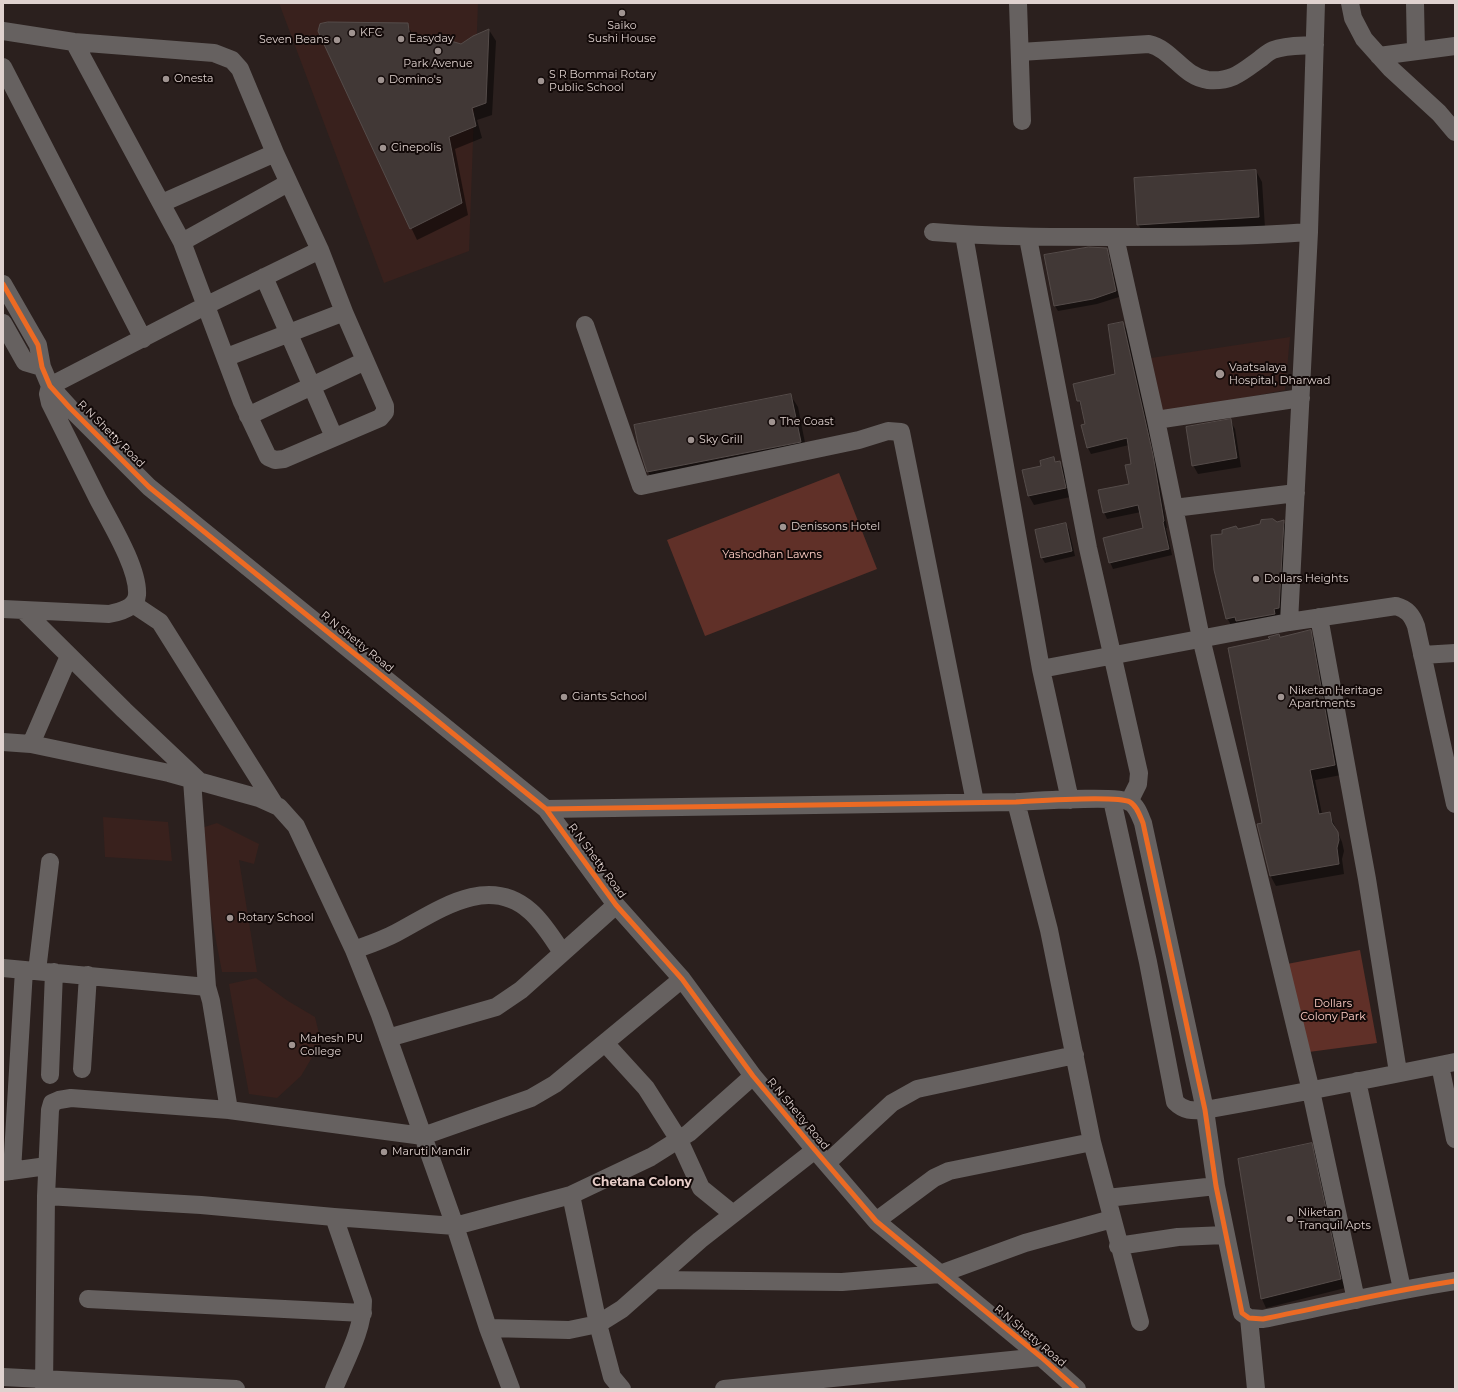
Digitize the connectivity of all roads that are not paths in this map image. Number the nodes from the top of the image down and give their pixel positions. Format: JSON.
{"nodes":[{"id":1,"x":1018,"y":3,"type":"edge"},
{"id":2,"x":1316,"y":3,"type":"edge"},
{"id":3,"x":1350,"y":3,"type":"edge"},
{"id":4,"x":1415,"y":3,"type":"edge"},
{"id":5,"x":3,"y":31,"type":"edge"},
{"id":6,"x":74,"y":42,"type":"junction"},
{"id":7,"x":1315,"y":45,"type":"junction"},
{"id":8,"x":1455,"y":46,"type":"edge"},
{"id":9,"x":1416,"y":51,"type":"junction"},
{"id":10,"x":1020,"y":52,"type":"junction"},
{"id":11,"x":1379,"y":56,"type":"junction"},
{"id":12,"x":3,"y":67,"type":"edge"},
{"id":13,"x":1022,"y":121,"type":"dead end"},
{"id":14,"x":1455,"y":132,"type":"edge"},
{"id":15,"x":275,"y":153,"type":"junction"},
{"id":16,"x":288,"y":183,"type":"junction"},
{"id":17,"x":162,"y":203,"type":"junction"},
{"id":18,"x":933,"y":232,"type":"dead end"},
{"id":19,"x":1309,"y":232,"type":"junction"},
{"id":20,"x":964,"y":235,"type":"junction"},
{"id":21,"x":1115,"y":237,"type":"junction"},
{"id":22,"x":1028,"y":238,"type":"junction"},
{"id":23,"x":182,"y":242,"type":"junction"},
{"id":24,"x":320,"y":250,"type":"junction"},
{"id":25,"x":264,"y":277,"type":"junction"},
{"id":26,"x":3,"y":284,"type":"edge"},
{"id":27,"x":205,"y":306,"type":"junction"},
{"id":28,"x":344,"y":312,"type":"junction"},
{"id":29,"x":3,"y":322,"type":"edge"},
{"id":30,"x":585,"y":325,"type":"dead end"},
{"id":31,"x":289,"y":334,"type":"junction"},
{"id":32,"x":143,"y":339,"type":"junction"},
{"id":33,"x":226,"y":357,"type":"junction"},
{"id":34,"x":366,"y":360,"type":"junction"},
{"id":35,"x":42,"y":367,"type":"junction"},
{"id":36,"x":50,"y":386,"type":"junction"},
{"id":37,"x":312,"y":386,"type":"junction"},
{"id":38,"x":1302,"y":398,"type":"junction"},
{"id":39,"x":248,"y":416,"type":"junction"},
{"id":40,"x":1156,"y":420,"type":"junction"},
{"id":41,"x":334,"y":437,"type":"junction"},
{"id":42,"x":1296,"y":493,"type":"junction"},
{"id":43,"x":1174,"y":508,"type":"junction"},
{"id":44,"x":133,"y":604,"type":"junction"},
{"id":45,"x":3,"y":609,"type":"edge"},
{"id":46,"x":23,"y":610,"type":"junction"},
{"id":47,"x":1319,"y":617,"type":"junction"},
{"id":48,"x":1289,"y":622,"type":"junction"},
{"id":49,"x":1201,"y":638,"type":"junction"},
{"id":50,"x":1455,"y":653,"type":"edge"},
{"id":51,"x":1422,"y":655,"type":"junction"},
{"id":52,"x":69,"y":656,"type":"junction"},
{"id":53,"x":1114,"y":656,"type":"junction"},
{"id":54,"x":1041,"y":669,"type":"junction"},
{"id":55,"x":3,"y":742,"type":"edge"},
{"id":56,"x":31,"y":744,"type":"junction"},
{"id":57,"x":196,"y":781,"type":"junction"},
{"id":58,"x":1070,"y":800,"type":"junction"},
{"id":59,"x":1121,"y":801,"type":"junction"},
{"id":60,"x":975,"y":802,"type":"junction"},
{"id":61,"x":1016,"y":802,"type":"junction"},
{"id":62,"x":1455,"y":804,"type":"edge"},
{"id":63,"x":274,"y":805,"type":"junction"},
{"id":64,"x":546,"y":809,"type":"junction"},
{"id":65,"x":50,"y":862,"type":"dead end"},
{"id":66,"x":616,"y":905,"type":"junction"},
{"id":67,"x":354,"y":950,"type":"junction"},
{"id":68,"x":562,"y":952,"type":"junction"},
{"id":69,"x":3,"y":968,"type":"edge"},
{"id":70,"x":38,"y":971,"type":"junction"},
{"id":71,"x":88,"y":975,"type":"junction"},
{"id":72,"x":682,"y":979,"type":"junction"},
{"id":73,"x":207,"y":987,"type":"junction"},
{"id":74,"x":388,"y":1038,"type":"junction"},
{"id":75,"x":605,"y":1043,"type":"junction"},
{"id":76,"x":1075,"y":1055,"type":"junction"},
{"id":77,"x":1447,"y":1064,"type":"edge"},
{"id":78,"x":82,"y":1069,"type":"dead end"},
{"id":79,"x":1398,"y":1072,"type":"junction"},
{"id":80,"x":50,"y":1075,"type":"dead end"},
{"id":81,"x":754,"y":1076,"type":"junction"},
{"id":82,"x":1357,"y":1081,"type":"junction"},
{"id":83,"x":1310,"y":1091,"type":"junction"},
{"id":84,"x":229,"y":1110,"type":"junction"},
{"id":85,"x":1204,"y":1110,"type":"junction"},
{"id":86,"x":423,"y":1136,"type":"junction"},
{"id":87,"x":1455,"y":1139,"type":"edge"},
{"id":88,"x":679,"y":1140,"type":"junction"},
{"id":89,"x":1092,"y":1142,"type":"junction"},
{"id":90,"x":821,"y":1157,"type":"junction"},
{"id":91,"x":47,"y":1166,"type":"junction"},
{"id":92,"x":7,"y":1171,"type":"edge"},
{"id":93,"x":1216,"y":1186,"type":"junction"},
{"id":94,"x":571,"y":1195,"type":"junction"},
{"id":95,"x":46,"y":1196,"type":"junction"},
{"id":96,"x":1107,"y":1198,"type":"junction"},
{"id":97,"x":733,"y":1214,"type":"junction"},
{"id":98,"x":334,"y":1217,"type":"junction"},
{"id":99,"x":1112,"y":1219,"type":"junction"},
{"id":100,"x":876,"y":1221,"type":"junction"},
{"id":101,"x":456,"y":1226,"type":"junction"},
{"id":102,"x":1226,"y":1234,"type":"junction"},
{"id":103,"x":1118,"y":1246,"type":"junction"},
{"id":104,"x":940,"y":1274,"type":"junction"},
{"id":105,"x":655,"y":1280,"type":"junction"},
{"id":106,"x":1455,"y":1281,"type":"edge"},
{"id":107,"x":1402,"y":1289,"type":"junction"},
{"id":108,"x":88,"y":1299,"type":"dead end"},
{"id":109,"x":1356,"y":1300,"type":"junction"},
{"id":110,"x":363,"y":1313,"type":"junction"},
{"id":111,"x":1249,"y":1318,"type":"junction"},
{"id":112,"x":1140,"y":1322,"type":"dead end"},
{"id":113,"x":598,"y":1324,"type":"junction"},
{"id":114,"x":488,"y":1328,"type":"junction"},
{"id":115,"x":1041,"y":1357,"type":"junction"},
{"id":116,"x":3,"y":1377,"type":"edge"},
{"id":117,"x":44,"y":1384,"type":"edge"},
{"id":118,"x":183,"y":1387,"type":"edge"},
{"id":119,"x":749,"y":1387,"type":"edge"},
{"id":120,"x":236,"y":1389,"type":"edge"},
{"id":121,"x":334,"y":1389,"type":"edge"},
{"id":122,"x":511,"y":1389,"type":"edge"},
{"id":123,"x":622,"y":1389,"type":"edge"},
{"id":124,"x":724,"y":1389,"type":"edge"},
{"id":125,"x":1076,"y":1389,"type":"edge"},
{"id":126,"x":1256,"y":1389,"type":"edge"}],
"edges":[{"from":1,"to":10,"type":"street"},
{"from":2,"to":7,"type":"street"},
{"from":3,"to":11,"type":"street"},
{"from":4,"to":9,"type":"street"},
{"from":5,"to":6,"type":"street"},
{"from":6,"to":15,"type":"street"},
{"from":6,"to":17,"type":"street"},
{"from":7,"to":10,"type":"street"},
{"from":7,"to":19,"type":"street"},
{"from":8,"to":9,"type":"street"},
{"from":9,"to":11,"type":"street"},
{"from":10,"to":13,"type":"street"},
{"from":11,"to":14,"type":"street"},
{"from":12,"to":32,"type":"street"},
{"from":15,"to":16,"type":"street"},
{"from":15,"to":17,"type":"street"},
{"from":16,"to":23,"type":"street"},
{"from":16,"to":24,"type":"street"},
{"from":17,"to":23,"type":"street"},
{"from":18,"to":20,"type":"street"},
{"from":19,"to":21,"type":"street"},
{"from":19,"to":38,"type":"street"},
{"from":20,"to":22,"type":"street"},
{"from":20,"to":54,"type":"street"},
{"from":21,"to":22,"type":"street"},
{"from":21,"to":40,"type":"street"},
{"from":22,"to":53,"type":"street"},
{"from":23,"to":27,"type":"street"},
{"from":24,"to":25,"type":"street"},
{"from":24,"to":28,"type":"street"},
{"from":25,"to":27,"type":"street"},
{"from":25,"to":31,"type":"street"},
{"from":26,"to":35,"type":"street","name":"R N Shetty Road"},
{"from":27,"to":32,"type":"street"},
{"from":27,"to":33,"type":"street"},
{"from":28,"to":31,"type":"street"},
{"from":28,"to":34,"type":"street"},
{"from":29,"to":35,"type":"street"},
{"from":30,"to":60,"type":"street"},
{"from":31,"to":33,"type":"street"},
{"from":31,"to":37,"type":"street"},
{"from":32,"to":36,"type":"street"},
{"from":33,"to":39,"type":"street"},
{"from":34,"to":37,"type":"street"},
{"from":34,"to":41,"type":"street"},
{"from":35,"to":36,"type":"street","name":"R N Shetty Road"},
{"from":36,"to":44,"type":"street"},
{"from":36,"to":64,"type":"street","name":"R N Shetty Road"},
{"from":37,"to":39,"type":"street"},
{"from":37,"to":41,"type":"street"},
{"from":38,"to":40,"type":"street"},
{"from":38,"to":42,"type":"street"},
{"from":39,"to":41,"type":"street"},
{"from":40,"to":43,"type":"street"},
{"from":42,"to":43,"type":"street"},
{"from":42,"to":48,"type":"street"},
{"from":43,"to":49,"type":"street"},
{"from":44,"to":46,"type":"street"},
{"from":44,"to":63,"type":"street"},
{"from":45,"to":46,"type":"street"},
{"from":46,"to":52,"type":"street"},
{"from":47,"to":48,"type":"street"},
{"from":47,"to":51,"type":"street"},
{"from":47,"to":79,"type":"street"},
{"from":48,"to":49,"type":"street"},
{"from":49,"to":53,"type":"street"},
{"from":49,"to":83,"type":"street"},
{"from":50,"to":51,"type":"street"},
{"from":51,"to":62,"type":"street"},
{"from":52,"to":56,"type":"street"},
{"from":52,"to":57,"type":"street"},
{"from":53,"to":54,"type":"street"},
{"from":53,"to":59,"type":"street"},
{"from":54,"to":58,"type":"street"},
{"from":55,"to":56,"type":"street"},
{"from":56,"to":57,"type":"street"},
{"from":57,"to":63,"type":"street"},
{"from":57,"to":73,"type":"street"},
{"from":58,"to":59,"type":"street"},
{"from":58,"to":61,"type":"street"},
{"from":59,"to":85,"type":"street"},
{"from":59,"to":85,"type":"street"},
{"from":60,"to":61,"type":"street"},
{"from":60,"to":64,"type":"street"},
{"from":61,"to":76,"type":"street"},
{"from":63,"to":67,"type":"street"},
{"from":64,"to":66,"type":"street","name":"R N Shetty Road"},
{"from":65,"to":70,"type":"street"},
{"from":66,"to":68,"type":"street"},
{"from":66,"to":72,"type":"street","name":"R N Shetty Road"},
{"from":67,"to":68,"type":"street"},
{"from":67,"to":74,"type":"street"},
{"from":68,"to":74,"type":"street"},
{"from":69,"to":70,"type":"street"},
{"from":70,"to":71,"type":"street"},
{"from":70,"to":80,"type":"street"},
{"from":70,"to":92,"type":"street"},
{"from":71,"to":73,"type":"street"},
{"from":71,"to":78,"type":"street"},
{"from":72,"to":75,"type":"street"},
{"from":72,"to":81,"type":"street","name":"R N Shetty Road"},
{"from":73,"to":84,"type":"street"},
{"from":74,"to":86,"type":"street"},
{"from":75,"to":86,"type":"street"},
{"from":75,"to":88,"type":"street"},
{"from":76,"to":89,"type":"street"},
{"from":76,"to":90,"type":"street"},
{"from":77,"to":79,"type":"street"},
{"from":77,"to":87,"type":"street"},
{"from":79,"to":82,"type":"street"},
{"from":81,"to":88,"type":"street"},
{"from":81,"to":90,"type":"street","name":"R N Shetty Road"},
{"from":82,"to":83,"type":"street"},
{"from":82,"to":107,"type":"street"},
{"from":83,"to":85,"type":"street"},
{"from":83,"to":109,"type":"street"},
{"from":84,"to":86,"type":"street"},
{"from":84,"to":91,"type":"street"},
{"from":85,"to":93,"type":"street"},
{"from":86,"to":101,"type":"street"},
{"from":88,"to":94,"type":"street"},
{"from":88,"to":97,"type":"street"},
{"from":89,"to":96,"type":"street"},
{"from":89,"to":100,"type":"street"},
{"from":90,"to":97,"type":"street"},
{"from":90,"to":100,"type":"street","name":"R N Shetty Road"},
{"from":91,"to":92,"type":"street"},
{"from":91,"to":95,"type":"street"},
{"from":93,"to":96,"type":"street"},
{"from":93,"to":102,"type":"street"},
{"from":94,"to":101,"type":"street"},
{"from":94,"to":113,"type":"street"},
{"from":95,"to":98,"type":"street"},
{"from":95,"to":117,"type":"street"},
{"from":96,"to":99,"type":"street"},
{"from":97,"to":105,"type":"street"},
{"from":98,"to":101,"type":"street"},
{"from":98,"to":110,"type":"street"},
{"from":99,"to":103,"type":"street"},
{"from":99,"to":104,"type":"street"},
{"from":100,"to":104,"type":"street","name":"R N Shetty Road"},
{"from":101,"to":114,"type":"street"},
{"from":102,"to":103,"type":"street"},
{"from":102,"to":111,"type":"street"},
{"from":103,"to":112,"type":"street"},
{"from":104,"to":105,"type":"street"},
{"from":104,"to":115,"type":"street","name":"R N Shetty Road"},
{"from":105,"to":113,"type":"street"},
{"from":106,"to":107,"type":"street"},
{"from":107,"to":109,"type":"street"},
{"from":108,"to":110,"type":"street"},
{"from":109,"to":111,"type":"street"},
{"from":110,"to":121,"type":"street"},
{"from":111,"to":126,"type":"street"},
{"from":113,"to":114,"type":"street"},
{"from":113,"to":123,"type":"street"},
{"from":114,"to":122,"type":"street"},
{"from":115,"to":119,"type":"street"},
{"from":115,"to":125,"type":"street","name":"R N Shetty Road"},
{"from":116,"to":117,"type":"street"},
{"from":117,"to":118,"type":"street"},
{"from":118,"to":120,"type":"street"},
{"from":119,"to":124,"type":"street"}]}
